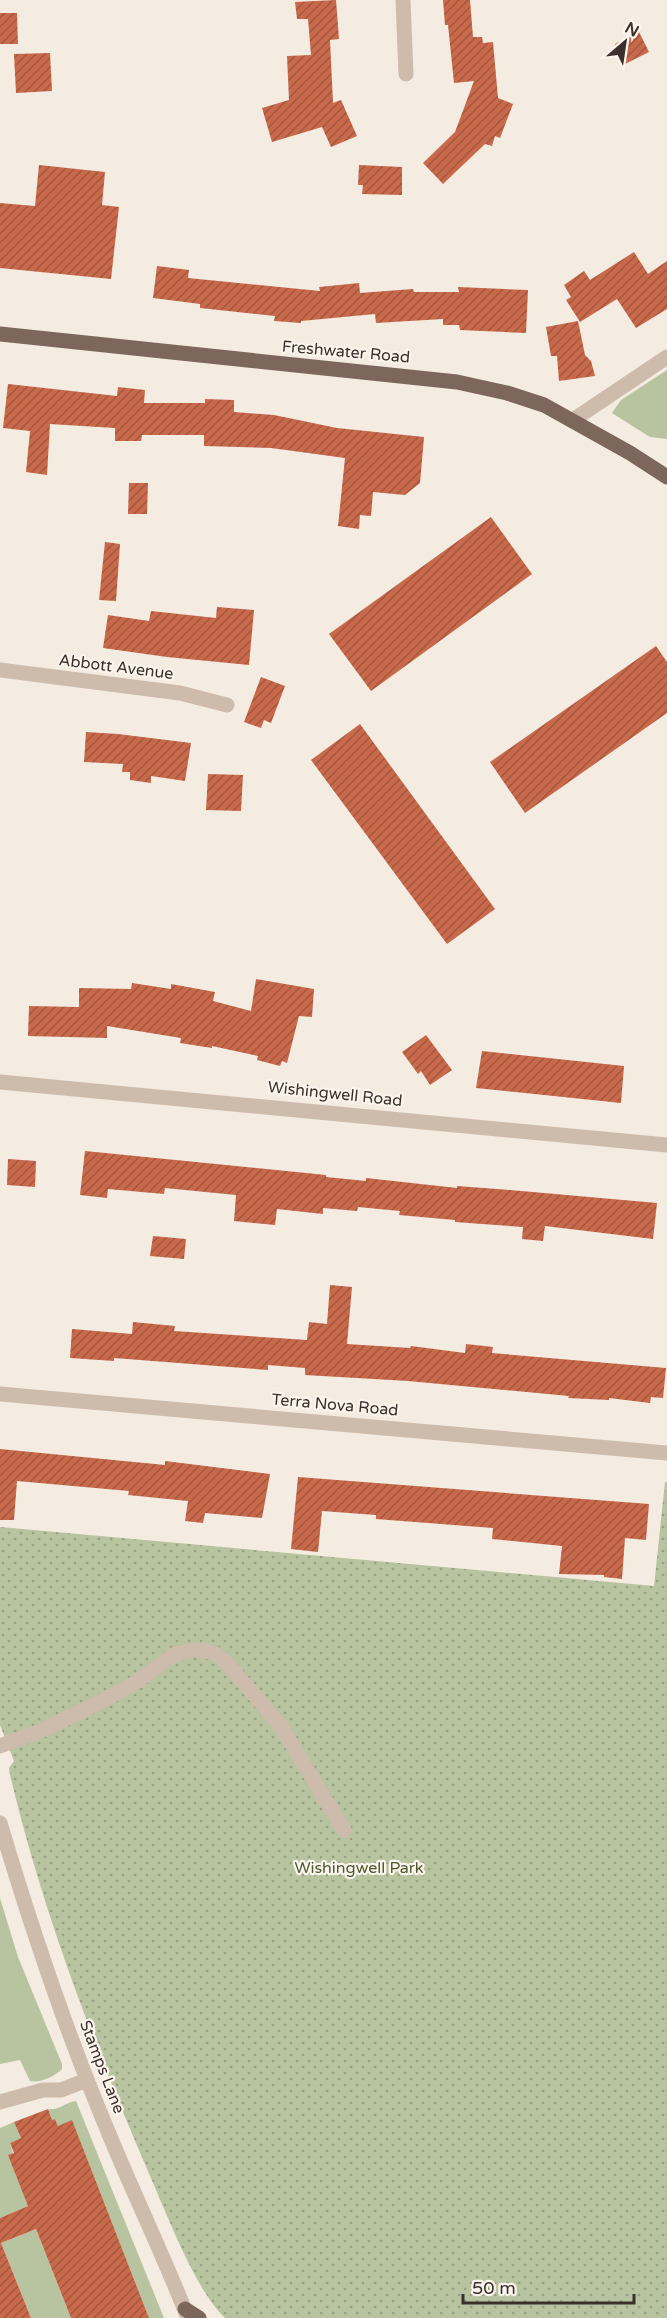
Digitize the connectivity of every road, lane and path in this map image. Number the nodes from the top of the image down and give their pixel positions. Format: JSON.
{"nodes":[{"id":1,"x":403,"y":0,"type":"edge"},
{"id":2,"x":406,"y":74,"type":"dead end"},
{"id":3,"x":0,"y":334,"type":"edge"},
{"id":4,"x":667,"y":357,"type":"edge"},
{"id":5,"x":573,"y":420,"type":"junction"},
{"id":6,"x":667,"y":477,"type":"edge"},
{"id":7,"x":0,"y":670,"type":"edge"},
{"id":8,"x":227,"y":705,"type":"dead end"},
{"id":9,"x":0,"y":1082,"type":"edge"},
{"id":10,"x":667,"y":1145,"type":"edge"},
{"id":11,"x":0,"y":1394,"type":"edge"},
{"id":12,"x":667,"y":1453,"type":"edge"},
{"id":13,"x":0,"y":1746,"type":"edge"},
{"id":14,"x":0,"y":1823,"type":"edge"},
{"id":15,"x":344,"y":1830,"type":"dead end"},
{"id":16,"x":87,"y":2080,"type":"junction"},
{"id":17,"x":0,"y":2102,"type":"edge"},
{"id":18,"x":187,"y":2314,"type":"edge"},
{"id":19,"x":199,"y":2318,"type":"edge"}],
"edges":[{"from":1,"to":2,"type":"street"},
{"from":3,"to":5,"type":"main road","name":"Freshwater Road"},
{"from":4,"to":5,"type":"street"},
{"from":5,"to":6,"type":"main road","name":"Freshwater Road"},
{"from":7,"to":8,"type":"street","name":"Abbott Avenue"},
{"from":9,"to":10,"type":"street","name":"Wishingwell Road"},
{"from":11,"to":12,"type":"street","name":"Terra Nova Road"},
{"from":13,"to":15,"type":"street"},
{"from":14,"to":16,"type":"street","name":"Stamps Lane"},
{"from":16,"to":17,"type":"street"},
{"from":16,"to":18,"type":"street","name":"Stamps Lane"},
{"from":18,"to":19,"type":"main road"}]}
